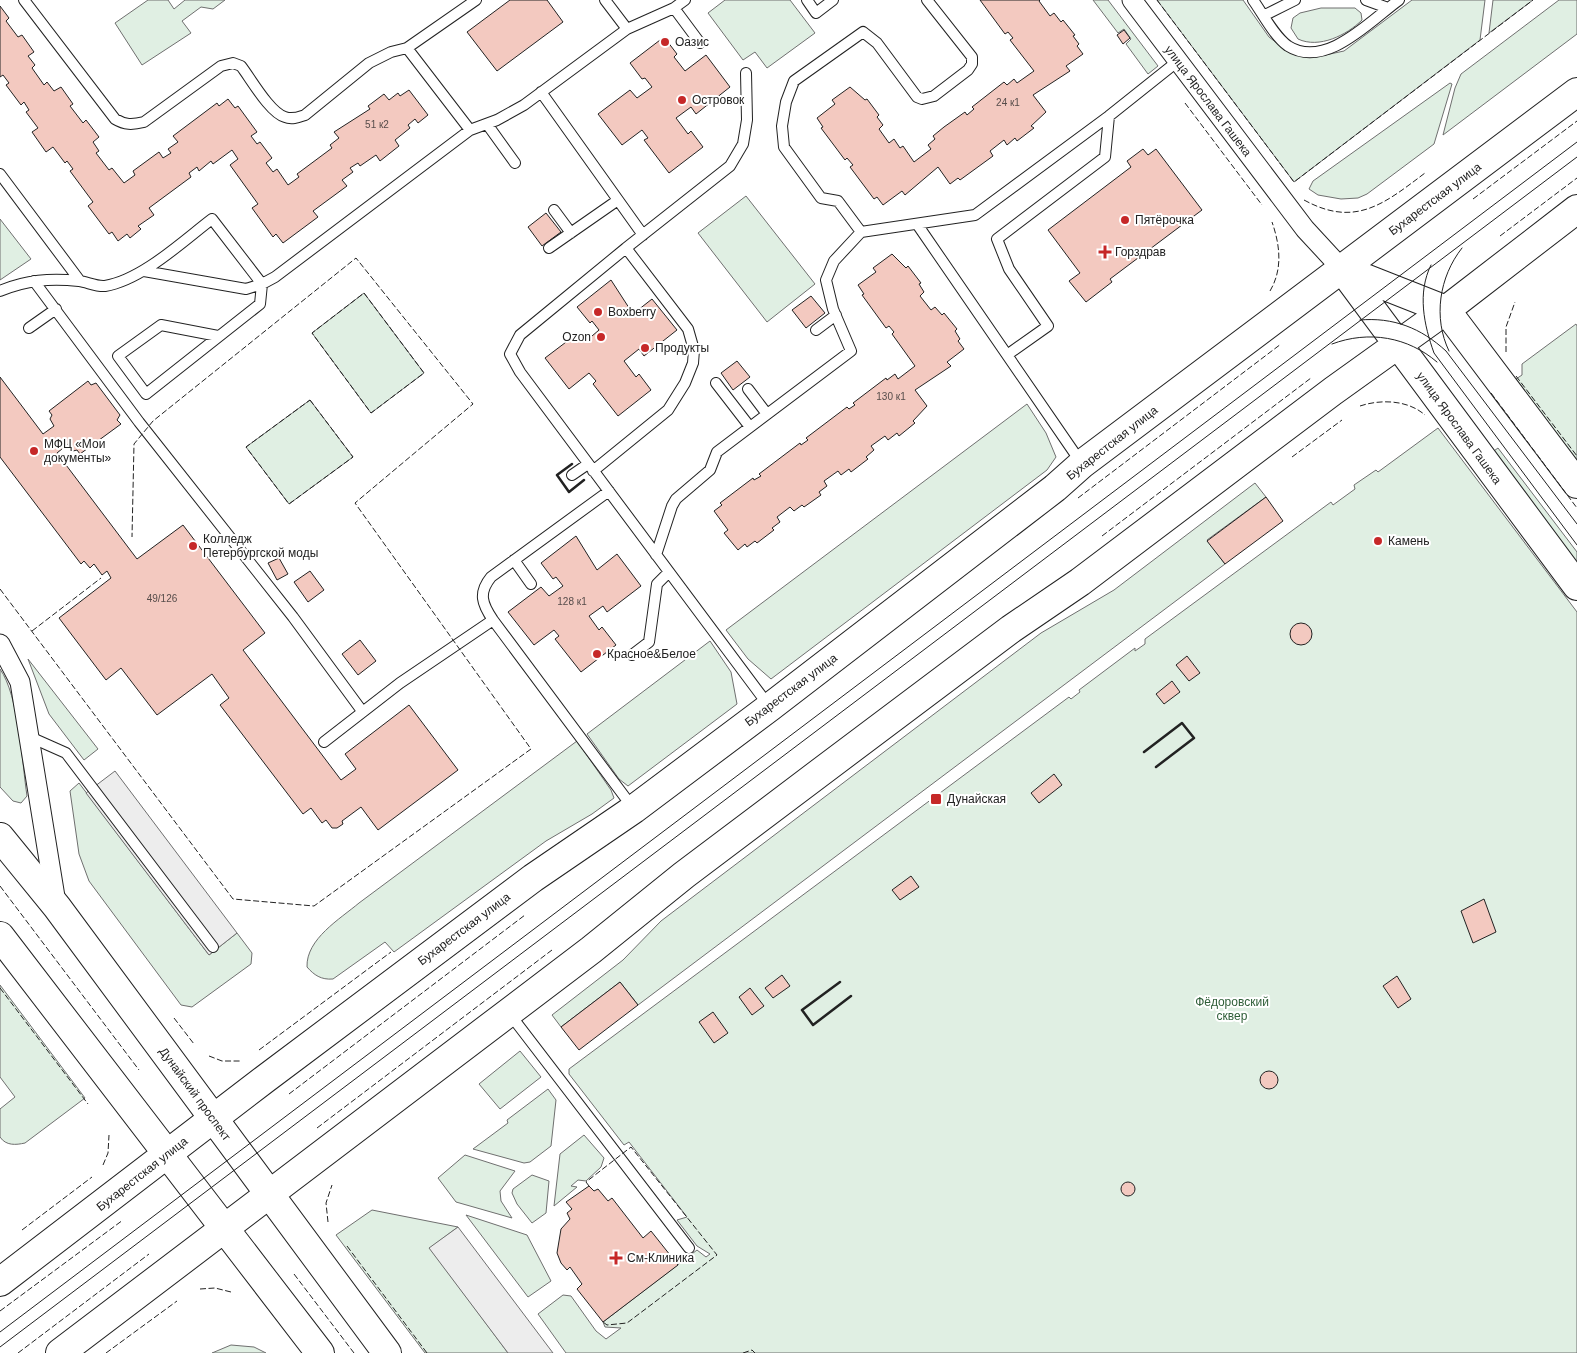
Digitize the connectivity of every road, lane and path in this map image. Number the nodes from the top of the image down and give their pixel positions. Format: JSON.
{"nodes":[{"id":1,"x":24,"y":0,"type":"edge"},
{"id":2,"x":476,"y":0,"type":"edge"},
{"id":3,"x":606,"y":0,"type":"edge"},
{"id":4,"x":685,"y":0,"type":"edge"},
{"id":5,"x":807,"y":0,"type":"edge"},
{"id":6,"x":833,"y":0,"type":"edge"},
{"id":7,"x":928,"y":0,"type":"edge"},
{"id":8,"x":1132,"y":0,"type":"edge"},
{"id":9,"x":1253,"y":0,"type":"edge"},
{"id":10,"x":1295,"y":0,"type":"edge"},
{"id":11,"x":1366,"y":0,"type":"edge"},
{"id":12,"x":1399,"y":0,"type":"edge"},
{"id":13,"x":674,"y":8,"type":"junction"},
{"id":14,"x":1388,"y":8,"type":"junction"},
{"id":15,"x":1264,"y":15,"type":"junction"},
{"id":16,"x":626,"y":29,"type":"junction"},
{"id":17,"x":700,"y":43,"type":"dead end"},
{"id":18,"x":407,"y":48,"type":"junction"},
{"id":19,"x":1178,"y":61,"type":"junction"},
{"id":20,"x":746,"y":73,"type":"dead end"},
{"id":21,"x":541,"y":92,"type":"junction"},
{"id":22,"x":1577,"y":92,"type":"edge"},
{"id":23,"x":1108,"y":116,"type":"junction"},
{"id":24,"x":487,"y":124,"type":"junction"},
{"id":25,"x":470,"y":130,"type":"junction"},
{"id":26,"x":515,"y":163,"type":"dead end"},
{"id":27,"x":0,"y":174,"type":"edge"},
{"id":28,"x":618,"y":200,"type":"junction"},
{"id":29,"x":1577,"y":209,"type":"edge"},
{"id":30,"x":554,"y":210,"type":"dead end"},
{"id":31,"x":917,"y":224,"type":"junction"},
{"id":32,"x":862,"y":232,"type":"junction"},
{"id":33,"x":571,"y":233,"type":"junction"},
{"id":34,"x":639,"y":237,"type":"junction"},
{"id":35,"x":549,"y":248,"type":"dead end"},
{"id":36,"x":626,"y":248,"type":"junction"},
{"id":37,"x":641,"y":269,"type":"junction"},
{"id":38,"x":1342,"y":269,"type":"junction"},
{"id":39,"x":144,"y":271,"type":"junction"},
{"id":40,"x":34,"y":281,"type":"junction"},
{"id":41,"x":80,"y":281,"type":"junction"},
{"id":42,"x":262,"y":284,"type":"junction"},
{"id":43,"x":0,"y":291,"type":"edge"},
{"id":44,"x":56,"y":309,"type":"junction"},
{"id":45,"x":1446,"y":310,"type":"junction"},
{"id":46,"x":836,"y":315,"type":"junction"},
{"id":47,"x":29,"y":328,"type":"dead end"},
{"id":48,"x":816,"y":330,"type":"dead end"},
{"id":49,"x":218,"y":336,"type":"junction"},
{"id":50,"x":1398,"y":344,"type":"junction"},
{"id":51,"x":1007,"y":356,"type":"junction"},
{"id":52,"x":716,"y":383,"type":"dead end"},
{"id":53,"x":748,"y":389,"type":"dead end"},
{"id":54,"x":767,"y":414,"type":"junction"},
{"id":55,"x":750,"y":427,"type":"junction"},
{"id":56,"x":1082,"y":464,"type":"junction"},
{"id":57,"x":591,"y":467,"type":"junction"},
{"id":58,"x":572,"y":475,"type":"dead end"},
{"id":59,"x":1577,"y":484,"type":"edge"},
{"id":60,"x":609,"y":492,"type":"junction"},
{"id":61,"x":656,"y":555,"type":"junction"},
{"id":62,"x":514,"y":560,"type":"junction"},
{"id":63,"x":669,"y":572,"type":"junction"},
{"id":64,"x":531,"y":584,"type":"dead end"},
{"id":65,"x":1577,"y":586,"type":"edge"},
{"id":66,"x":493,"y":620,"type":"junction"},
{"id":67,"x":0,"y":644,"type":"edge"},
{"id":68,"x":632,"y":655,"type":"dead end"},
{"id":69,"x":770,"y":707,"type":"junction"},
{"id":70,"x":362,"y":711,"type":"junction"},
{"id":71,"x":30,"y":737,"type":"junction"},
{"id":72,"x":324,"y":742,"type":"dead end"},
{"id":73,"x":634,"y":809,"type":"junction"},
{"id":74,"x":0,"y":837,"type":"edge"},
{"id":75,"x":56,"y":907,"type":"junction"},
{"id":76,"x":1,"y":939,"type":"edge"},
{"id":77,"x":213,"y":947,"type":"dead end"},
{"id":78,"x":509,"y":1012,"type":"junction"},
{"id":79,"x":213,"y":1119,"type":"junction"},
{"id":80,"x":167,"y":1154,"type":"junction"},
{"id":81,"x":270,"y":1195,"type":"junction"},
{"id":82,"x":225,"y":1229,"type":"junction"},
{"id":83,"x":689,"y":1248,"type":"dead end"},
{"id":84,"x":0,"y":1282,"type":"edge"},
{"id":85,"x":60,"y":1353,"type":"edge"},
{"id":86,"x":320,"y":1353,"type":"edge"},
{"id":87,"x":387,"y":1353,"type":"edge"}],
"edges":[{"from":1,"to":18,"type":"lane"},
{"from":2,"to":18,"type":"lane"},
{"from":3,"to":16,"type":"lane"},
{"from":4,"to":13,"type":"lane"},
{"from":5,"to":6,"type":"lane"},
{"from":7,"to":32,"type":"lane"},
{"from":8,"to":19,"type":"street","name":"улица Ярослава Гашека"},
{"from":9,"to":15,"type":"lane"},
{"from":10,"to":15,"type":"lane"},
{"from":11,"to":14,"type":"lane"},
{"from":12,"to":14,"type":"lane"},
{"from":13,"to":16,"type":"lane"},
{"from":13,"to":17,"type":"lane"},
{"from":14,"to":15,"type":"lane"},
{"from":16,"to":21,"type":"lane"},
{"from":18,"to":25,"type":"lane"},
{"from":19,"to":23,"type":"lane"},
{"from":19,"to":38,"type":"street","name":"улица Ярослава Гашека"},
{"from":20,"to":34,"type":"lane"},
{"from":21,"to":24,"type":"lane"},
{"from":21,"to":28,"type":"lane"},
{"from":22,"to":38,"type":"street","name":"Бухарестская улица"},
{"from":23,"to":31,"type":"lane"},
{"from":23,"to":51,"type":"lane"},
{"from":24,"to":25,"type":"lane"},
{"from":24,"to":26,"type":"lane"},
{"from":25,"to":42,"type":"lane"},
{"from":27,"to":41,"type":"lane"},
{"from":28,"to":33,"type":"lane"},
{"from":28,"to":34,"type":"lane"},
{"from":29,"to":45,"type":"street"},
{"from":30,"to":33,"type":"lane"},
{"from":31,"to":32,"type":"lane"},
{"from":31,"to":51,"type":"lane"},
{"from":32,"to":46,"type":"lane"},
{"from":33,"to":35,"type":"lane"},
{"from":34,"to":36,"type":"lane"},
{"from":34,"to":37,"type":"lane"},
{"from":36,"to":37,"type":"lane"},
{"from":36,"to":57,"type":"lane"},
{"from":37,"to":57,"type":"lane"},
{"from":38,"to":45,"type":"street","name":"улица Ярослава Гашека"},
{"from":38,"to":50,"type":"street","name":"улица Ярослава Гашека"},
{"from":38,"to":56,"type":"street","name":"Бухарестская улица"},
{"from":39,"to":41,"type":"lane"},
{"from":39,"to":42,"type":"lane"},
{"from":39,"to":42,"type":"lane"},
{"from":40,"to":41,"type":"lane"},
{"from":40,"to":43,"type":"lane"},
{"from":40,"to":44,"type":"lane"},
{"from":42,"to":49,"type":"lane"},
{"from":44,"to":47,"type":"lane"},
{"from":44,"to":70,"type":"lane"},
{"from":45,"to":50,"type":"street"},
{"from":45,"to":59,"type":"street"},
{"from":46,"to":48,"type":"lane"},
{"from":46,"to":54,"type":"lane"},
{"from":49,"to":49,"type":"lane"},
{"from":50,"to":65,"type":"street","name":"улица Ярослава Гашека"},
{"from":50,"to":78,"type":"street"},
{"from":51,"to":56,"type":"lane"},
{"from":52,"to":55,"type":"lane"},
{"from":53,"to":54,"type":"lane"},
{"from":54,"to":55,"type":"lane"},
{"from":55,"to":61,"type":"lane"},
{"from":56,"to":69,"type":"street","name":"Бухарестская улица"},
{"from":57,"to":58,"type":"lane"},
{"from":57,"to":60,"type":"lane"},
{"from":60,"to":61,"type":"lane"},
{"from":60,"to":62,"type":"lane"},
{"from":61,"to":63,"type":"lane"},
{"from":62,"to":64,"type":"lane"},
{"from":62,"to":66,"type":"lane"},
{"from":63,"to":68,"type":"lane"},
{"from":63,"to":69,"type":"lane"},
{"from":66,"to":70,"type":"lane"},
{"from":66,"to":73,"type":"lane"},
{"from":67,"to":71,"type":"street"},
{"from":69,"to":73,"type":"street","name":"Бухарестская улица"},
{"from":70,"to":72,"type":"lane"},
{"from":71,"to":75,"type":"street"},
{"from":71,"to":77,"type":"lane"},
{"from":73,"to":79,"type":"street","name":"Бухарестская улица"},
{"from":74,"to":75,"type":"street","name":"Дунайский проспект"},
{"from":75,"to":79,"type":"street","name":"Дунайский проспект"},
{"from":76,"to":80,"type":"street"},
{"from":78,"to":81,"type":"street"},
{"from":78,"to":83,"type":"lane"},
{"from":79,"to":80,"type":"street","name":"Бухарестская улица"},
{"from":79,"to":81,"type":"street","name":"Дунайский проспект"},
{"from":80,"to":82,"type":"street"},
{"from":80,"to":84,"type":"street","name":"Бухарестская улица"},
{"from":81,"to":82,"type":"street"},
{"from":81,"to":87,"type":"street","name":"Дунайский проспект"},
{"from":82,"to":85,"type":"street"},
{"from":82,"to":86,"type":"street"}]}
